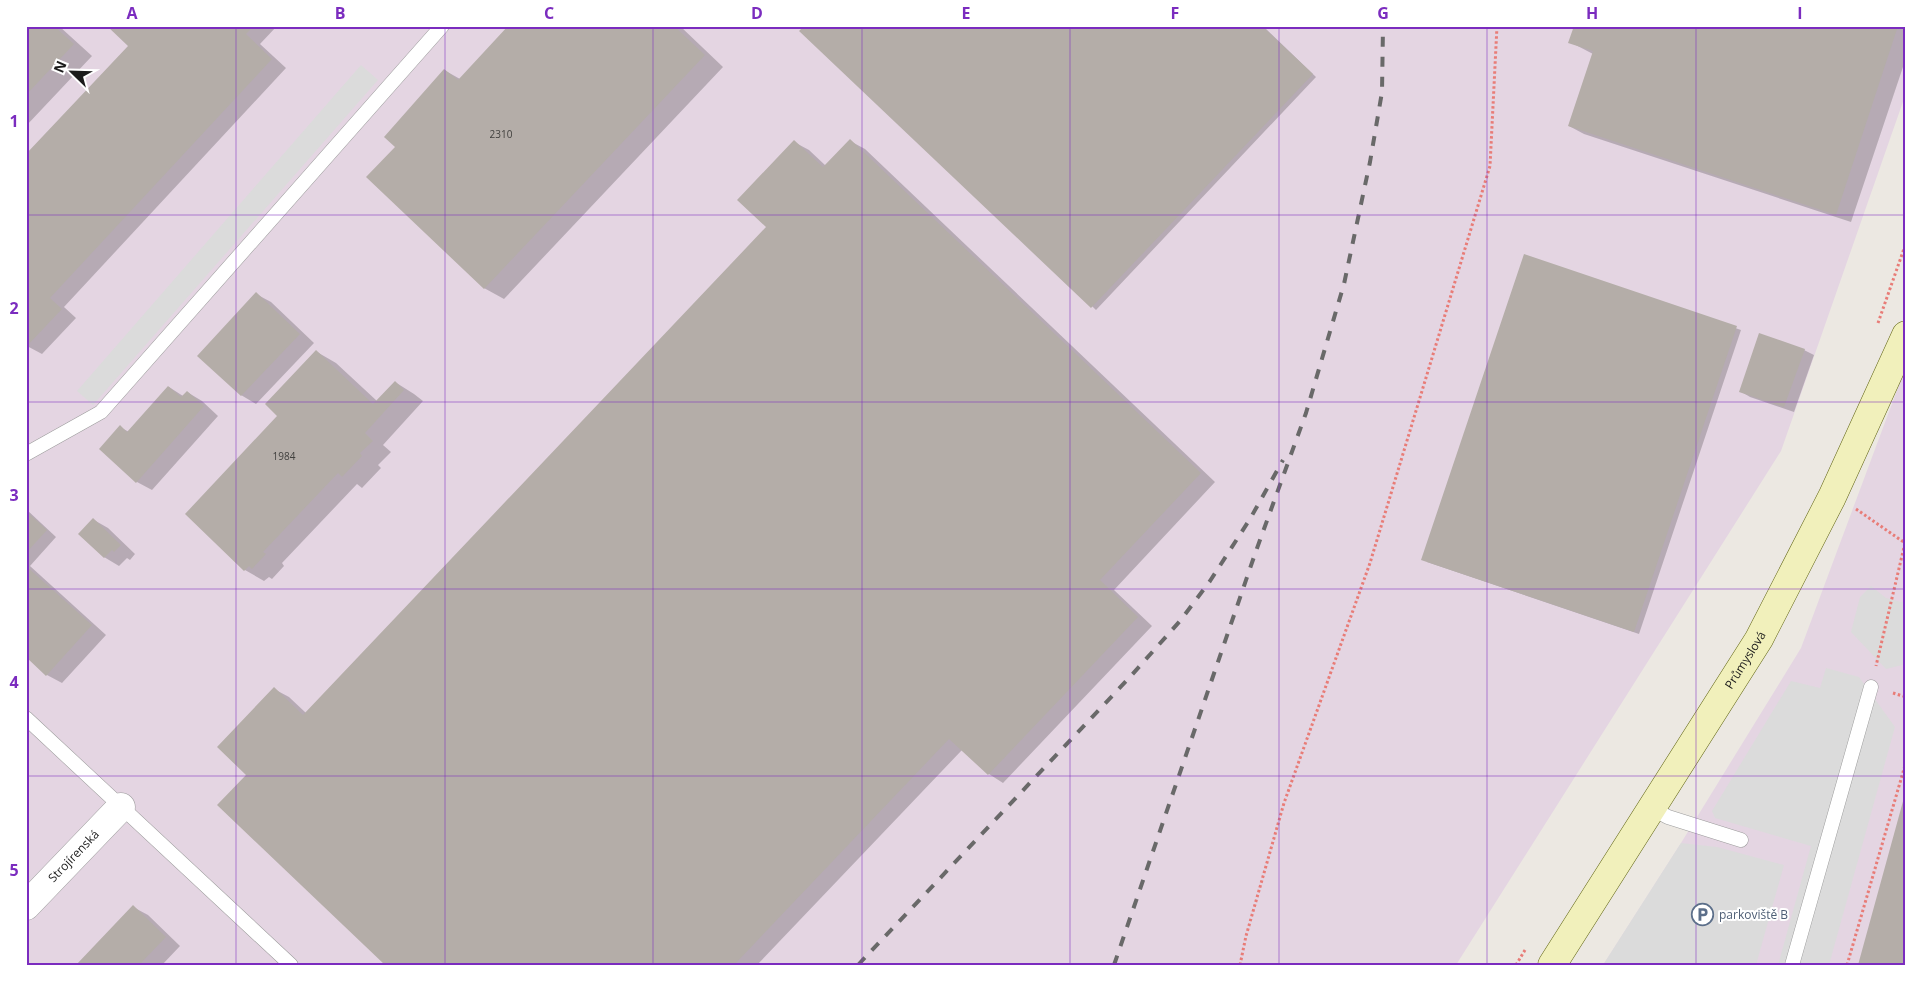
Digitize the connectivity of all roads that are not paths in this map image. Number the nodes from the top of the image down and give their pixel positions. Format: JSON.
{"nodes":[{"id":1,"x":442,"y":26,"type":"edge"},
{"id":2,"x":1906,"y":335,"type":"edge"},
{"id":3,"x":26,"y":454,"type":"edge"},
{"id":4,"x":1871,"y":687,"type":"road end"},
{"id":5,"x":26,"y":718,"type":"edge"},
{"id":6,"x":121,"y":807,"type":"junction"},
{"id":7,"x":1651,"y":808,"type":"junction"},
{"id":8,"x":1741,"y":840,"type":"dead end"},
{"id":9,"x":26,"y":906,"type":"edge"},
{"id":10,"x":291,"y":965,"type":"edge"},
{"id":11,"x":1552,"y":965,"type":"edge"},
{"id":12,"x":1792,"y":965,"type":"edge"}],
"edges":[{"from":1,"to":3,"type":"lane"},
{"from":2,"to":7,"type":"main road","name":"Průmyslová"},
{"from":4,"to":12,"type":"lane"},
{"from":5,"to":6,"type":"lane"},
{"from":6,"to":9,"type":"street","name":"Strojírenská"},
{"from":6,"to":10,"type":"lane"},
{"from":7,"to":8,"type":"lane"},
{"from":7,"to":11,"type":"main road","name":"Průmyslová"}]}
